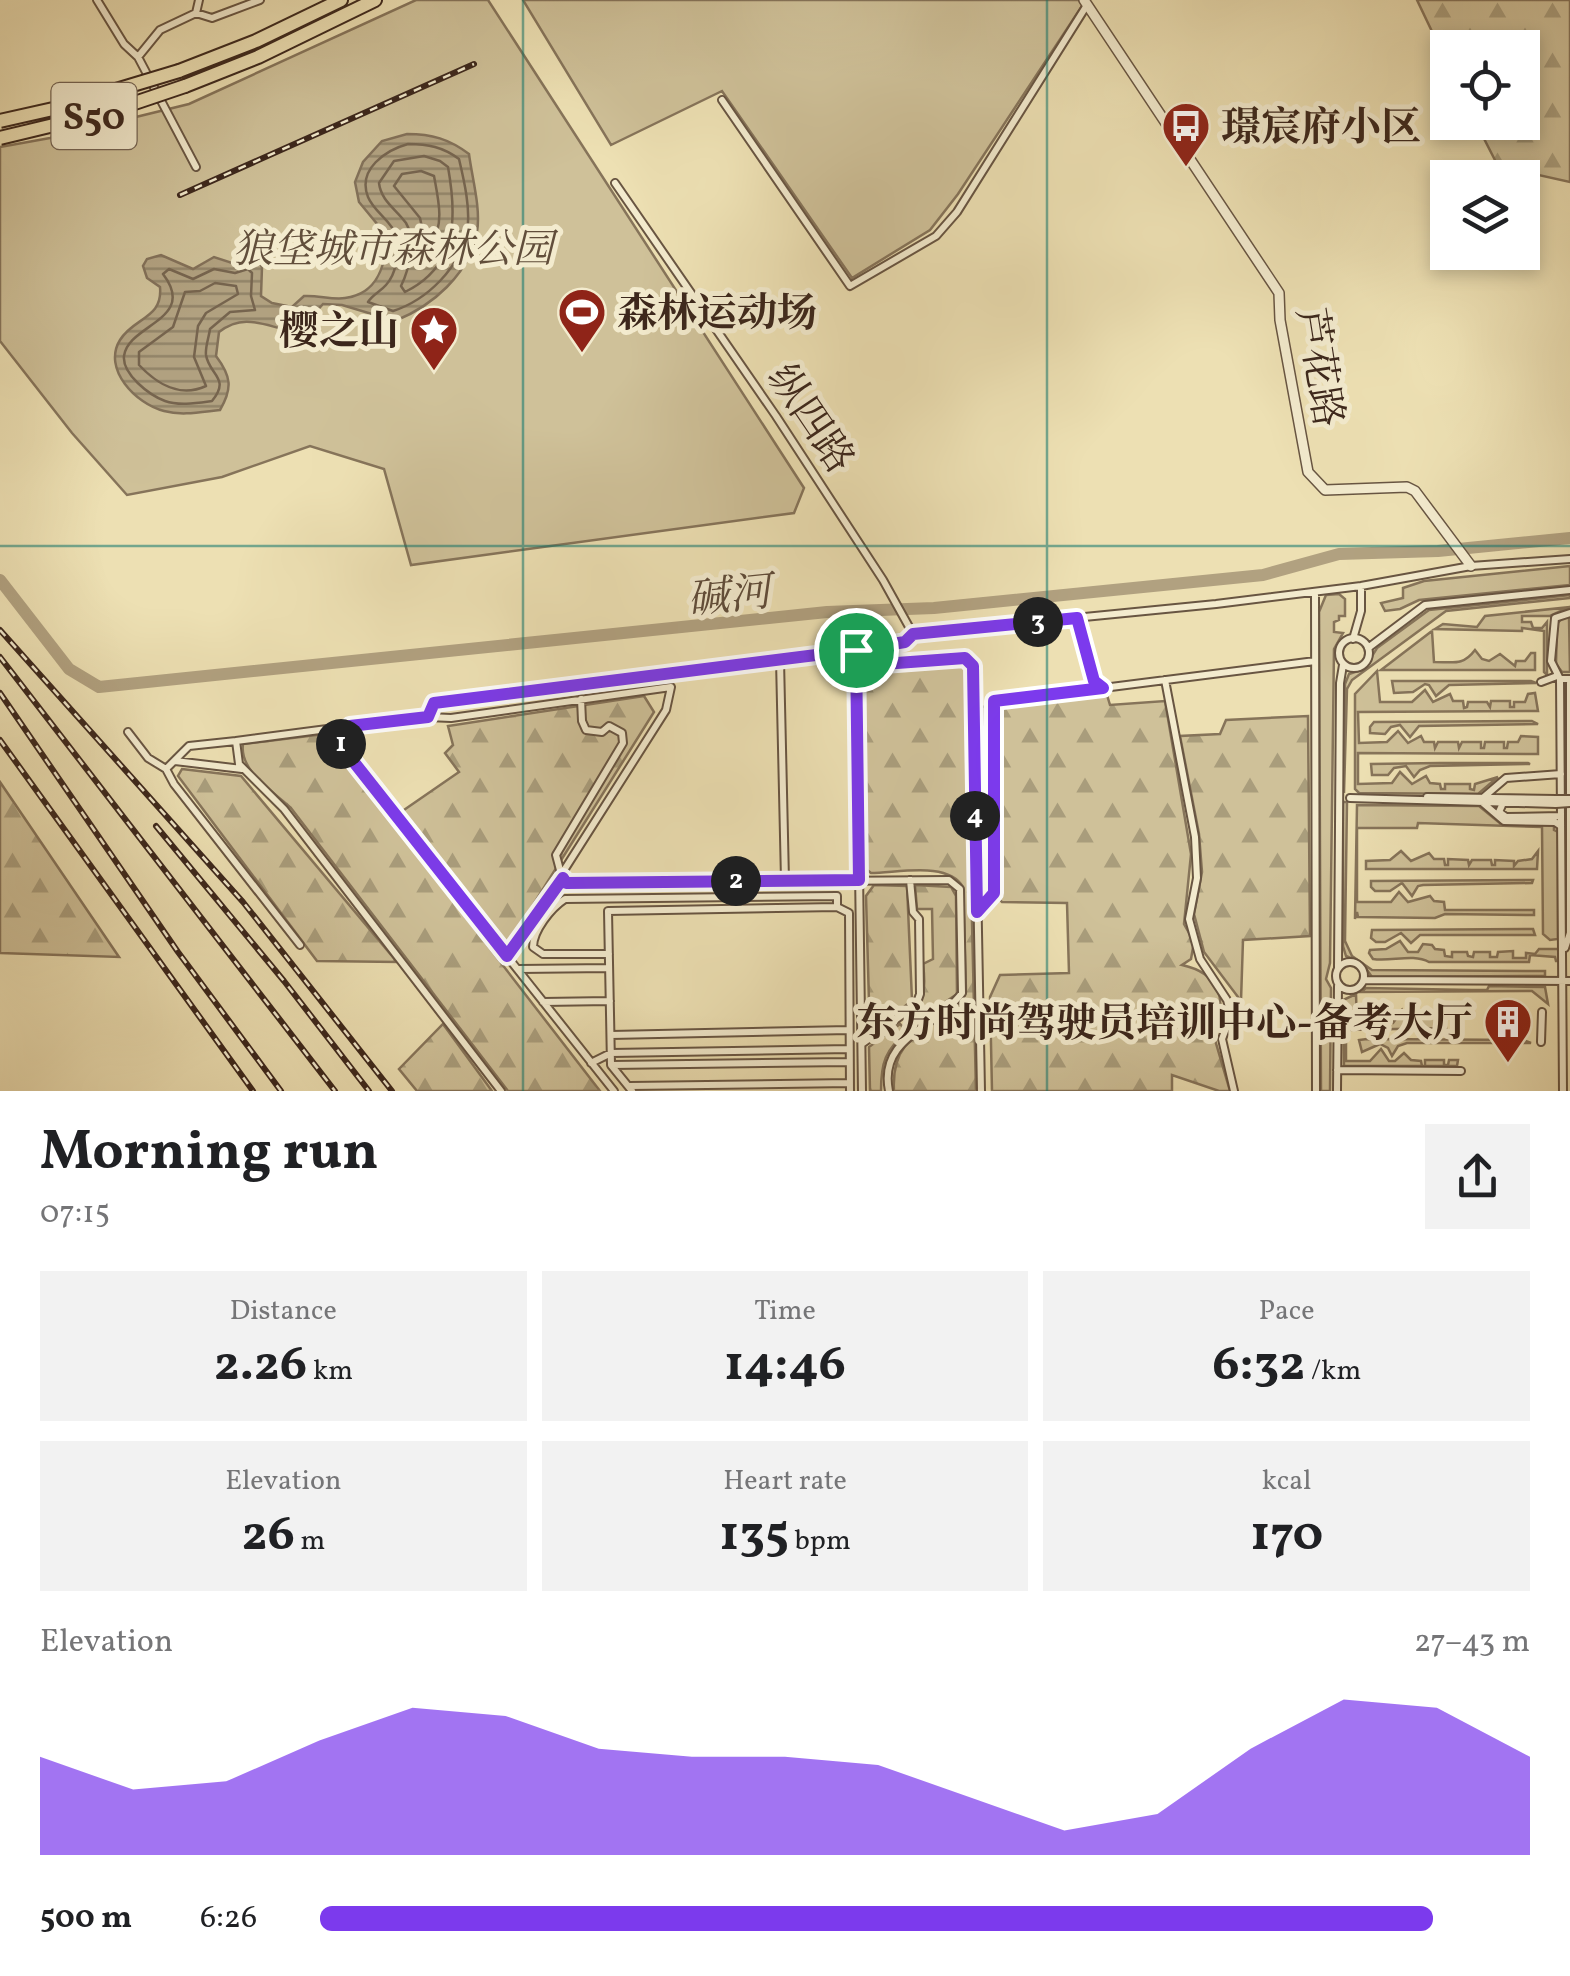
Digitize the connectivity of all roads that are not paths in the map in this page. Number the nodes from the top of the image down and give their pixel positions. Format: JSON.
{"nodes":[{"id":1,"x":97,"y":0,"type":"edge"},
{"id":2,"x":200,"y":0,"type":"edge"},
{"id":3,"x":260,"y":0,"type":"edge"},
{"id":4,"x":341,"y":0,"type":"edge"},
{"id":5,"x":374,"y":0,"type":"edge"},
{"id":6,"x":1086,"y":3,"type":"edge"},
{"id":7,"x":196,"y":14,"type":"junction"},
{"id":8,"x":138,"y":56,"type":"junction"},
{"id":9,"x":722,"y":100,"type":"dead end"},
{"id":10,"x":0,"y":121,"type":"edge"},
{"id":11,"x":0,"y":138,"type":"edge"},
{"id":12,"x":196,"y":168,"type":"dead end"},
{"id":13,"x":616,"y":183,"type":"dead end"},
{"id":14,"x":1570,"y":559,"type":"edge"},
{"id":15,"x":1467,"y":562,"type":"junction"},
{"id":16,"x":1360,"y":586,"type":"junction"},
{"id":17,"x":1570,"y":590,"type":"edge"},
{"id":18,"x":1315,"y":592,"type":"junction"},
{"id":19,"x":1570,"y":613,"type":"edge"},
{"id":20,"x":1077,"y":618,"type":"junction"},
{"id":21,"x":913,"y":634,"type":"junction"},
{"id":22,"x":1353,"y":639,"type":"junction"},
{"id":23,"x":1368,"y":648,"type":"junction"},
{"id":24,"x":856,"y":650,"type":"junction"},
{"id":25,"x":780,"y":660,"type":"junction"},
{"id":26,"x":1315,"y":661,"type":"junction"},
{"id":27,"x":1343,"y":664,"type":"junction"},
{"id":28,"x":856,"y":666,"type":"junction"},
{"id":29,"x":1559,"y":677,"type":"junction"},
{"id":30,"x":1165,"y":680,"type":"junction"},
{"id":31,"x":1570,"y":681,"type":"edge"},
{"id":32,"x":1542,"y":682,"type":"dead end"},
{"id":33,"x":1103,"y":688,"type":"junction"},
{"id":34,"x":581,"y":699,"type":"junction"},
{"id":35,"x":428,"y":717,"type":"junction"},
{"id":36,"x":350,"y":726,"type":"junction"},
{"id":37,"x":128,"y":732,"type":"dead end"},
{"id":38,"x":236,"y":740,"type":"junction"},
{"id":39,"x":175,"y":760,"type":"junction"},
{"id":40,"x":166,"y":768,"type":"junction"},
{"id":41,"x":243,"y":769,"type":"junction"},
{"id":42,"x":1562,"y":774,"type":"junction"},
{"id":43,"x":1561,"y":785,"type":"junction"},
{"id":44,"x":1483,"y":800,"type":"junction"},
{"id":45,"x":1503,"y":800,"type":"junction"},
{"id":46,"x":1570,"y":801,"type":"edge"},
{"id":47,"x":1566,"y":816,"type":"edge"},
{"id":48,"x":1566,"y":826,"type":"edge"},
{"id":49,"x":562,"y":877,"type":"junction"},
{"id":50,"x":784,"y":880,"type":"junction"},
{"id":51,"x":859,"y":880,"type":"junction"},
{"id":52,"x":910,"y":880,"type":"junction"},
{"id":53,"x":837,"y":907,"type":"junction"},
{"id":54,"x":977,"y":912,"type":"junction"},
{"id":55,"x":300,"y":945,"type":"dead end"},
{"id":56,"x":609,"y":954,"type":"junction"},
{"id":57,"x":507,"y":956,"type":"junction"},
{"id":58,"x":609,"y":968,"type":"junction"},
{"id":59,"x":1338,"y":968,"type":"junction"},
{"id":60,"x":518,"y":969,"type":"junction"},
{"id":61,"x":1365,"y":980,"type":"junction"},
{"id":62,"x":1567,"y":981,"type":"edge"},
{"id":63,"x":1338,"y":986,"type":"junction"},
{"id":64,"x":1567,"y":999,"type":"edge"},
{"id":65,"x":610,"y":1001,"type":"junction"},
{"id":66,"x":543,"y":1002,"type":"junction"},
{"id":67,"x":1542,"y":1012,"type":"dead end"},
{"id":68,"x":849,"y":1030,"type":"junction"},
{"id":69,"x":610,"y":1035,"type":"junction"},
{"id":70,"x":1541,"y":1042,"type":"dead end"},
{"id":71,"x":862,"y":1044,"type":"junction"},
{"id":72,"x":849,"y":1049,"type":"junction"},
{"id":73,"x":611,"y":1052,"type":"junction"},
{"id":74,"x":850,"y":1062,"type":"junction"},
{"id":75,"x":591,"y":1063,"type":"junction"},
{"id":76,"x":611,"y":1065,"type":"junction"},
{"id":77,"x":1337,"y":1070,"type":"junction"},
{"id":78,"x":1461,"y":1071,"type":"dead end"},
{"id":79,"x":850,"y":1087,"type":"edge"},
{"id":80,"x":630,"y":1089,"type":"edge"},
{"id":81,"x":501,"y":1091,"type":"edge"},
{"id":82,"x":614,"y":1091,"type":"edge"},
{"id":83,"x":862,"y":1091,"type":"edge"},
{"id":84,"x":890,"y":1091,"type":"edge"},
{"id":85,"x":980,"y":1091,"type":"edge"},
{"id":86,"x":1234,"y":1091,"type":"edge"},
{"id":87,"x":1316,"y":1091,"type":"edge"},
{"id":88,"x":1337,"y":1091,"type":"edge"},
{"id":89,"x":1563,"y":1091,"type":"edge"}],
"edges":[{"from":1,"to":8,"type":"street"},
{"from":2,"to":7,"type":"street"},
{"from":3,"to":7,"type":"street"},
{"from":4,"to":10,"type":"highway","number":"S50","bridge":true},
{"from":5,"to":11,"type":"highway","number":"S50","bridge":true},
{"from":6,"to":9,"type":"street"},
{"from":6,"to":15,"type":"street","name":"芦花路"},
{"from":7,"to":8,"type":"street"},
{"from":8,"to":12,"type":"street"},
{"from":13,"to":21,"type":"street","name":"纵四路"},
{"from":14,"to":15,"type":"street"},
{"from":15,"to":16,"type":"street"},
{"from":16,"to":18,"type":"street"},
{"from":16,"to":22,"type":"street"},
{"from":17,"to":23,"type":"street"},
{"from":18,"to":20,"type":"street"},
{"from":18,"to":26,"type":"street"},
{"from":19,"to":29,"type":"street"},
{"from":20,"to":21,"type":"street"},
{"from":20,"to":33,"type":"street"},
{"from":21,"to":24,"type":"street"},
{"from":22,"to":23,"type":"street"},
{"from":22,"to":27,"type":"street"},
{"from":23,"to":27,"type":"street"},
{"from":24,"to":25,"type":"street"},
{"from":24,"to":28,"type":"street"},
{"from":25,"to":35,"type":"street"},
{"from":25,"to":50,"type":"street"},
{"from":26,"to":30,"type":"street"},
{"from":26,"to":87,"type":"street"},
{"from":27,"to":59,"type":"street"},
{"from":28,"to":51,"type":"street"},
{"from":28,"to":54,"type":"street"},
{"from":29,"to":31,"type":"street"},
{"from":29,"to":32,"type":"street"},
{"from":29,"to":42,"type":"street"},
{"from":30,"to":33,"type":"street"},
{"from":30,"to":86,"type":"street"},
{"from":31,"to":47,"type":"street"},
{"from":33,"to":54,"type":"street"},
{"from":34,"to":35,"type":"street"},
{"from":34,"to":49,"type":"street"},
{"from":34,"to":49,"type":"street"},
{"from":35,"to":36,"type":"street"},
{"from":36,"to":38,"type":"street"},
{"from":36,"to":57,"type":"street"},
{"from":37,"to":40,"type":"street"},
{"from":38,"to":39,"type":"street"},
{"from":38,"to":41,"type":"street"},
{"from":39,"to":40,"type":"street"},
{"from":39,"to":41,"type":"street"},
{"from":40,"to":55,"type":"street"},
{"from":41,"to":81,"type":"street"},
{"from":42,"to":43,"type":"street"},
{"from":42,"to":44,"type":"street"},
{"from":43,"to":45,"type":"street"},
{"from":43,"to":47,"type":"street"},
{"from":44,"to":44,"type":"street"},
{"from":44,"to":45,"type":"street"},
{"from":44,"to":48,"type":"street"},
{"from":45,"to":46,"type":"street","bridge":true},
{"from":45,"to":47,"type":"street"},
{"from":47,"to":48,"type":"street"},
{"from":48,"to":62,"type":"street"},
{"from":49,"to":50,"type":"street"},
{"from":49,"to":57,"type":"street"},
{"from":50,"to":51,"type":"street"},
{"from":51,"to":52,"type":"street"},
{"from":51,"to":71,"type":"street"},
{"from":52,"to":71,"type":"street"},
{"from":52,"to":84,"type":"street"},
{"from":53,"to":56,"type":"street"},
{"from":53,"to":56,"type":"street"},
{"from":53,"to":68,"type":"street"},
{"from":54,"to":85,"type":"street"},
{"from":56,"to":58,"type":"street"},
{"from":57,"to":60,"type":"street"},
{"from":58,"to":60,"type":"street"},
{"from":58,"to":65,"type":"street"},
{"from":59,"to":61,"type":"street"},
{"from":59,"to":63,"type":"street"},
{"from":60,"to":66,"type":"street"},
{"from":61,"to":62,"type":"street"},
{"from":61,"to":63,"type":"street"},
{"from":62,"to":64,"type":"street"},
{"from":63,"to":77,"type":"street"},
{"from":64,"to":89,"type":"street"},
{"from":65,"to":66,"type":"street"},
{"from":65,"to":69,"type":"street"},
{"from":66,"to":75,"type":"street"},
{"from":67,"to":70,"type":"street"},
{"from":68,"to":69,"type":"street"},
{"from":68,"to":72,"type":"street"},
{"from":69,"to":73,"type":"street"},
{"from":71,"to":83,"type":"street"},
{"from":72,"to":73,"type":"street"},
{"from":72,"to":74,"type":"street"},
{"from":73,"to":75,"type":"street"},
{"from":73,"to":76,"type":"street"},
{"from":74,"to":76,"type":"street"},
{"from":74,"to":79,"type":"street"},
{"from":75,"to":82,"type":"street"},
{"from":76,"to":80,"type":"street"},
{"from":77,"to":78,"type":"street"},
{"from":77,"to":88,"type":"street"},
{"from":79,"to":80,"type":"street"}]}
